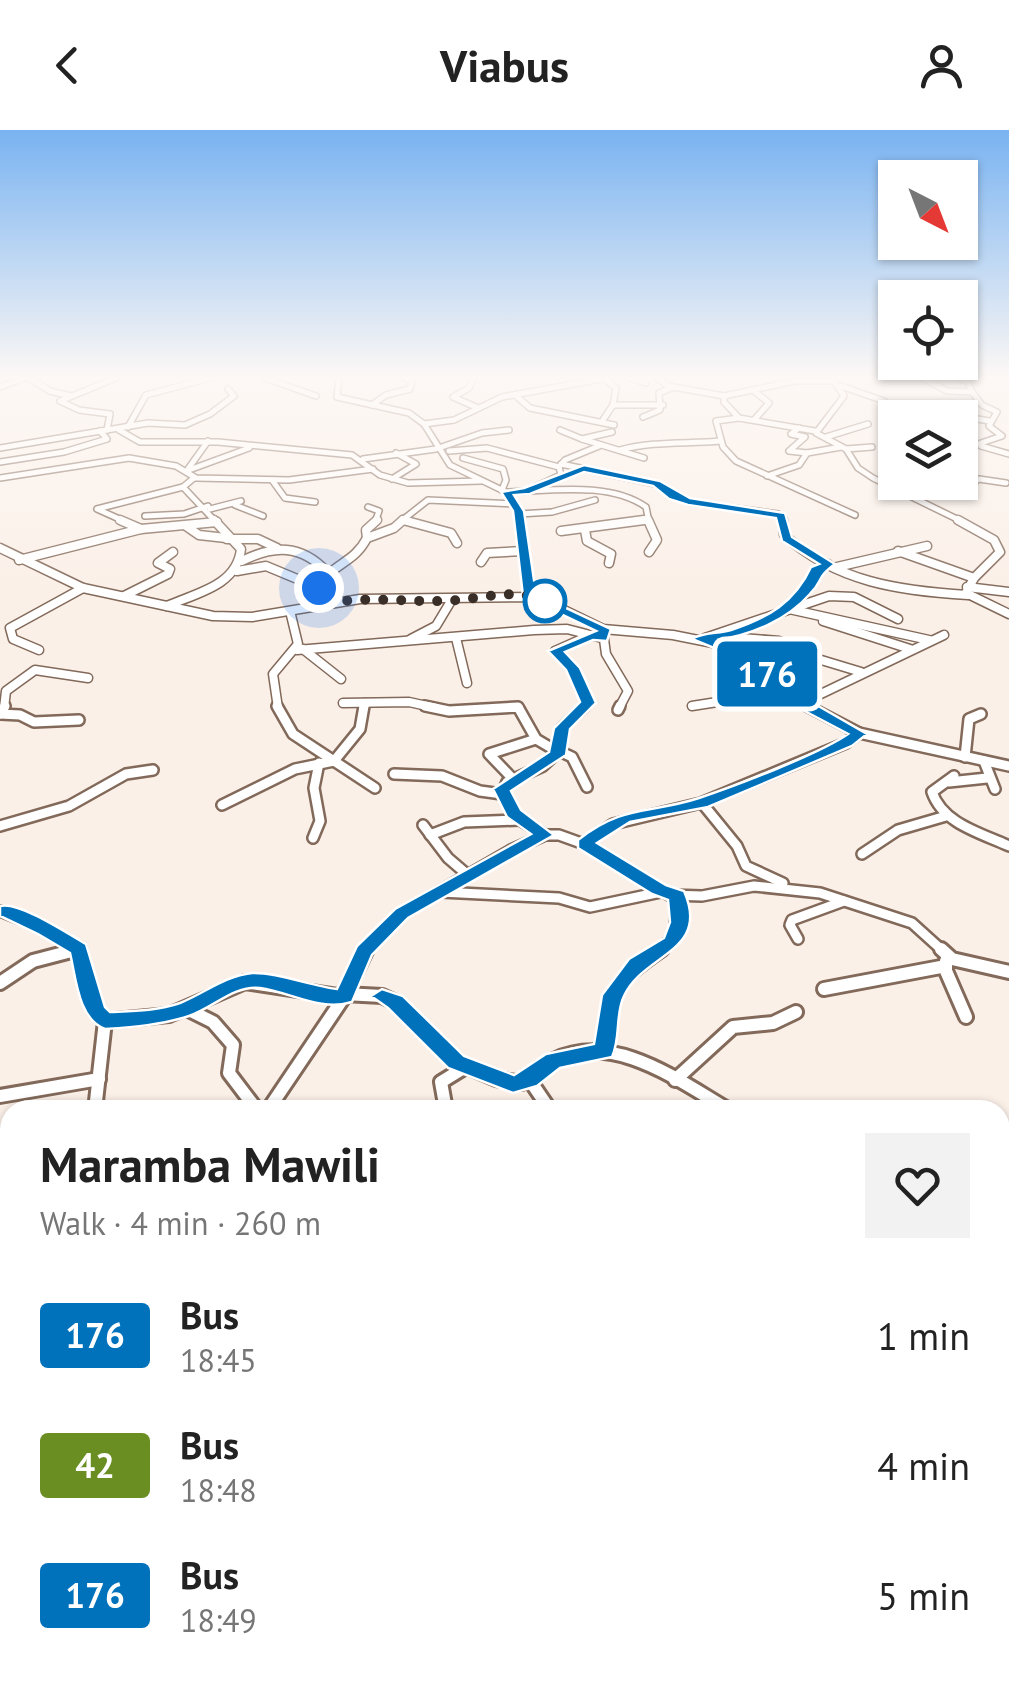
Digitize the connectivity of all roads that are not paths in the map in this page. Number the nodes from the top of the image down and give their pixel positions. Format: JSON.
{"nodes":[{"id":1,"x":69,"y":450,"type":"edge"},
{"id":2,"x":203,"y":450,"type":"edge"},
{"id":3,"x":243,"y":450,"type":"edge"},
{"id":4,"x":290,"y":450,"type":"edge"},
{"id":5,"x":431,"y":450,"type":"edge"},
{"id":6,"x":437,"y":450,"type":"edge"},
{"id":7,"x":495,"y":450,"type":"edge"},
{"id":8,"x":592,"y":450,"type":"edge"},
{"id":9,"x":621,"y":450,"type":"edge"},
{"id":10,"x":728,"y":450,"type":"edge"},
{"id":11,"x":791,"y":450,"type":"edge"},
{"id":12,"x":827,"y":450,"type":"edge"},
{"id":13,"x":846,"y":450,"type":"edge"},
{"id":14,"x":395,"y":453,"type":"junction"},
{"id":15,"x":808,"y":453,"type":"junction"},
{"id":16,"x":751,"y":455,"type":"dead end"},
{"id":17,"x":463,"y":458,"type":"dead end"},
{"id":18,"x":644,"y":458,"type":"dead end"},
{"id":19,"x":363,"y":459,"type":"junction"},
{"id":20,"x":734,"y":459,"type":"junction"},
{"id":21,"x":0,"y":462,"type":"edge"},
{"id":22,"x":560,"y":469,"type":"junction"},
{"id":23,"x":373,"y":470,"type":"junction"},
{"id":24,"x":190,"y":473,"type":"junction"},
{"id":25,"x":766,"y":476,"type":"junction"},
{"id":26,"x":0,"y":478,"type":"edge"},
{"id":27,"x":878,"y":478,"type":"edge"},
{"id":28,"x":392,"y":479,"type":"junction"},
{"id":29,"x":272,"y":480,"type":"junction"},
{"id":30,"x":978,"y":480,"type":"edge"},
{"id":31,"x":480,"y":481,"type":"junction"},
{"id":32,"x":1006,"y":483,"type":"dead end"},
{"id":33,"x":184,"y":486,"type":"junction"},
{"id":34,"x":504,"y":491,"type":"junction"},
{"id":35,"x":526,"y":491,"type":"junction"},
{"id":36,"x":595,"y":500,"type":"dead end"},
{"id":37,"x":921,"y":500,"type":"edge"},
{"id":38,"x":316,"y":502,"type":"dead end"},
{"id":39,"x":513,"y":504,"type":"junction"},
{"id":40,"x":368,"y":507,"type":"dead end"},
{"id":41,"x":209,"y":508,"type":"junction"},
{"id":42,"x":519,"y":514,"type":"junction"},
{"id":43,"x":145,"y":516,"type":"dead end"},
{"id":44,"x":264,"y":516,"type":"dead end"},
{"id":45,"x":855,"y":516,"type":"dead end"},
{"id":46,"x":403,"y":520,"type":"junction"},
{"id":47,"x":648,"y":520,"type":"junction"},
{"id":48,"x":217,"y":522,"type":"junction"},
{"id":49,"x":186,"y":526,"type":"junction"},
{"id":50,"x":141,"y":529,"type":"junction"},
{"id":51,"x":585,"y":530,"type":"junction"},
{"id":52,"x":560,"y":531,"type":"dead end"},
{"id":53,"x":226,"y":538,"type":"junction"},
{"id":54,"x":367,"y":538,"type":"junction"},
{"id":55,"x":457,"y":544,"type":"dead end"},
{"id":56,"x":927,"y":546,"type":"dead end"},
{"id":57,"x":0,"y":548,"type":"edge"},
{"id":58,"x":277,"y":548,"type":"junction"},
{"id":59,"x":1005,"y":549,"type":"edge"},
{"id":60,"x":524,"y":551,"type":"junction"},
{"id":61,"x":898,"y":551,"type":"junction"},
{"id":62,"x":172,"y":552,"type":"dead end"},
{"id":63,"x":649,"y":552,"type":"dead end"},
{"id":64,"x":15,"y":558,"type":"junction"},
{"id":65,"x":0,"y":559,"type":"edge"},
{"id":66,"x":242,"y":561,"type":"junction"},
{"id":67,"x":481,"y":562,"type":"dead end"},
{"id":68,"x":609,"y":563,"type":"dead end"},
{"id":69,"x":832,"y":566,"type":"junction"},
{"id":70,"x":237,"y":571,"type":"junction"},
{"id":71,"x":327,"y":572,"type":"junction"},
{"id":72,"x":974,"y":578,"type":"junction"},
{"id":73,"x":82,"y":588,"type":"junction"},
{"id":74,"x":319,"y":588,"type":"junction"},
{"id":75,"x":968,"y":591,"type":"junction"},
{"id":76,"x":1009,"y":592,"type":"edge"},
{"id":77,"x":530,"y":596,"type":"junction"},
{"id":78,"x":124,"y":597,"type":"junction"},
{"id":79,"x":451,"y":601,"type":"junction"},
{"id":80,"x":330,"y":603,"type":"junction"},
{"id":81,"x":798,"y":603,"type":"junction"},
{"id":82,"x":166,"y":606,"type":"junction"},
{"id":83,"x":789,"y":609,"type":"junction"},
{"id":84,"x":290,"y":611,"type":"junction"},
{"id":85,"x":1009,"y":614,"type":"edge"},
{"id":86,"x":818,"y":618,"type":"junction"},
{"id":87,"x":898,"y":619,"type":"dead end"},
{"id":88,"x":599,"y":634,"type":"junction"},
{"id":89,"x":944,"y":635,"type":"dead end"},
{"id":90,"x":724,"y":636,"type":"junction"},
{"id":91,"x":456,"y":638,"type":"junction"},
{"id":92,"x":699,"y":639,"type":"junction"},
{"id":93,"x":931,"y":641,"type":"junction"},
{"id":94,"x":407,"y":642,"type":"junction"},
{"id":95,"x":299,"y":649,"type":"junction"},
{"id":96,"x":910,"y":649,"type":"junction"},
{"id":97,"x":39,"y":650,"type":"dead end"},
{"id":98,"x":862,"y":672,"type":"junction"},
{"id":99,"x":88,"y":678,"type":"dead end"},
{"id":100,"x":341,"y":680,"type":"dead end"},
{"id":101,"x":468,"y":682,"type":"dead end"},
{"id":102,"x":5,"y":686,"type":"edge"},
{"id":103,"x":788,"y":692,"type":"junction"},
{"id":104,"x":343,"y":703,"type":"dead end"},
{"id":105,"x":365,"y":703,"type":"junction"},
{"id":106,"x":802,"y":703,"type":"junction"},
{"id":107,"x":692,"y":706,"type":"dead end"},
{"id":108,"x":618,"y":710,"type":"dead end"},
{"id":109,"x":0,"y":714,"type":"edge"},
{"id":110,"x":981,"y":714,"type":"dead end"},
{"id":111,"x":79,"y":720,"type":"dead end"},
{"id":112,"x":859,"y":734,"type":"junction"},
{"id":113,"x":536,"y":739,"type":"junction"},
{"id":114,"x":558,"y":751,"type":"junction"},
{"id":115,"x":965,"y":757,"type":"junction"},
{"id":116,"x":334,"y":761,"type":"junction"},
{"id":117,"x":984,"y":761,"type":"junction"},
{"id":118,"x":319,"y":763,"type":"junction"},
{"id":119,"x":1009,"y":766,"type":"edge"},
{"id":120,"x":153,"y":770,"type":"dead end"},
{"id":121,"x":394,"y":774,"type":"dead end"},
{"id":122,"x":988,"y":778,"type":"junction"},
{"id":123,"x":513,"y":779,"type":"junction"},
{"id":124,"x":587,"y":786,"type":"dead end"},
{"id":125,"x":376,"y":788,"type":"dead end"},
{"id":126,"x":995,"y":789,"type":"dead end"},
{"id":127,"x":502,"y":794,"type":"junction"},
{"id":128,"x":702,"y":803,"type":"junction"},
{"id":129,"x":222,"y":805,"type":"dead end"},
{"id":130,"x":946,"y":816,"type":"junction"},
{"id":131,"x":520,"y":820,"type":"junction"},
{"id":132,"x":423,"y":825,"type":"dead end"},
{"id":133,"x":0,"y":826,"type":"edge"},
{"id":134,"x":430,"y":835,"type":"junction"},
{"id":135,"x":545,"y":835,"type":"junction"},
{"id":136,"x":314,"y":838,"type":"dead end"},
{"id":137,"x":584,"y":844,"type":"junction"},
{"id":138,"x":1009,"y":846,"type":"edge"},
{"id":139,"x":862,"y":854,"type":"dead end"},
{"id":140,"x":469,"y":876,"type":"junction"},
{"id":141,"x":793,"y":888,"type":"junction"},
{"id":142,"x":662,"y":891,"type":"junction"},
{"id":143,"x":440,"y":892,"type":"junction"},
{"id":144,"x":678,"y":896,"type":"junction"},
{"id":145,"x":845,"y":900,"type":"junction"},
{"id":146,"x":0,"y":911,"type":"edge"},
{"id":147,"x":798,"y":939,"type":"dead end"},
{"id":148,"x":79,"y":949,"type":"junction"},
{"id":149,"x":946,"y":961,"type":"junction"},
{"id":150,"x":1009,"y":972,"type":"edge"},
{"id":151,"x":0,"y":983,"type":"edge"},
{"id":152,"x":824,"y":988,"type":"dead end"},
{"id":153,"x":344,"y":995,"type":"junction"},
{"id":154,"x":187,"y":1008,"type":"junction"},
{"id":155,"x":796,"y":1012,"type":"dead end"},
{"id":156,"x":966,"y":1018,"type":"dead end"},
{"id":157,"x":105,"y":1020,"type":"junction"},
{"id":158,"x":604,"y":1051,"type":"junction"},
{"id":159,"x":467,"y":1066,"type":"junction"},
{"id":160,"x":99,"y":1079,"type":"junction"},
{"id":161,"x":529,"y":1080,"type":"junction"},
{"id":162,"x":675,"y":1080,"type":"junction"},
{"id":163,"x":0,"y":1096,"type":"edge"},
{"id":164,"x":96,"y":1100,"type":"edge"},
{"id":165,"x":250,"y":1100,"type":"edge"},
{"id":166,"x":275,"y":1100,"type":"edge"},
{"id":167,"x":445,"y":1100,"type":"edge"},
{"id":168,"x":543,"y":1100,"type":"edge"},
{"id":169,"x":711,"y":1100,"type":"edge"}],
"edges":[{"from":1,"to":21,"type":"street"},
{"from":2,"to":24,"type":"street"},
{"from":3,"to":24,"type":"street"},
{"from":4,"to":19,"type":"street"},
{"from":5,"to":14,"type":"street"},
{"from":6,"to":31,"type":"street"},
{"from":7,"to":22,"type":"street"},
{"from":8,"to":22,"type":"street"},
{"from":9,"to":18,"type":"street"},
{"from":10,"to":20,"type":"street"},
{"from":11,"to":15,"type":"street"},
{"from":12,"to":15,"type":"street"},
{"from":13,"to":27,"type":"street"},
{"from":14,"to":19,"type":"street"},
{"from":14,"to":28,"type":"street"},
{"from":15,"to":25,"type":"street"},
{"from":16,"to":20,"type":"street"},
{"from":17,"to":34,"type":"street"},
{"from":19,"to":23,"type":"street"},
{"from":20,"to":25,"type":"street"},
{"from":22,"to":35,"type":"street"},
{"from":22,"to":69,"type":"street"},
{"from":23,"to":28,"type":"street"},
{"from":23,"to":29,"type":"street"},
{"from":24,"to":26,"type":"street"},
{"from":24,"to":29,"type":"street"},
{"from":24,"to":33,"type":"street"},
{"from":25,"to":45,"type":"street"},
{"from":28,"to":31,"type":"street"},
{"from":29,"to":38,"type":"street"},
{"from":30,"to":32,"type":"street"},
{"from":31,"to":34,"type":"street"},
{"from":33,"to":41,"type":"street"},
{"from":33,"to":50,"type":"street"},
{"from":34,"to":35,"type":"street"},
{"from":34,"to":39,"type":"street"},
{"from":35,"to":47,"type":"street"},
{"from":36,"to":42,"type":"street"},
{"from":37,"to":59,"type":"street"},
{"from":39,"to":42,"type":"street"},
{"from":39,"to":46,"type":"street"},
{"from":40,"to":54,"type":"street"},
{"from":41,"to":43,"type":"street"},
{"from":41,"to":44,"type":"street"},
{"from":41,"to":48,"type":"street"},
{"from":42,"to":60,"type":"street"},
{"from":46,"to":54,"type":"street"},
{"from":46,"to":55,"type":"street"},
{"from":47,"to":51,"type":"street"},
{"from":47,"to":63,"type":"street"},
{"from":48,"to":49,"type":"street"},
{"from":48,"to":53,"type":"street"},
{"from":49,"to":50,"type":"street"},
{"from":49,"to":53,"type":"street"},
{"from":50,"to":64,"type":"street"},
{"from":51,"to":52,"type":"street"},
{"from":51,"to":68,"type":"street"},
{"from":53,"to":58,"type":"street"},
{"from":53,"to":66,"type":"street"},
{"from":54,"to":71,"type":"street"},
{"from":56,"to":61,"type":"street"},
{"from":57,"to":64,"type":"street"},
{"from":58,"to":66,"type":"street"},
{"from":58,"to":71,"type":"street"},
{"from":59,"to":72,"type":"street"},
{"from":60,"to":67,"type":"street"},
{"from":60,"to":77,"type":"street"},
{"from":61,"to":69,"type":"street"},
{"from":61,"to":72,"type":"street"},
{"from":62,"to":78,"type":"street"},
{"from":64,"to":65,"type":"street"},
{"from":64,"to":73,"type":"street"},
{"from":66,"to":70,"type":"street"},
{"from":69,"to":75,"type":"street"},
{"from":69,"to":81,"type":"street"},
{"from":70,"to":74,"type":"street"},
{"from":70,"to":82,"type":"street"},
{"from":71,"to":74,"type":"street"},
{"from":72,"to":75,"type":"street"},
{"from":73,"to":78,"type":"street"},
{"from":73,"to":97,"type":"street"},
{"from":74,"to":80,"type":"street"},
{"from":75,"to":76,"type":"street"},
{"from":75,"to":85,"type":"street"},
{"from":77,"to":79,"type":"street"},
{"from":77,"to":88,"type":"street"},
{"from":78,"to":82,"type":"street"},
{"from":79,"to":80,"type":"street"},
{"from":79,"to":94,"type":"street"},
{"from":80,"to":84,"type":"street"},
{"from":81,"to":83,"type":"street"},
{"from":81,"to":87,"type":"street"},
{"from":82,"to":84,"type":"street"},
{"from":83,"to":86,"type":"street"},
{"from":83,"to":90,"type":"street"},
{"from":84,"to":95,"type":"street"},
{"from":86,"to":93,"type":"street"},
{"from":86,"to":96,"type":"street"},
{"from":88,"to":91,"type":"street"},
{"from":88,"to":92,"type":"street"},
{"from":88,"to":108,"type":"street"},
{"from":88,"to":114,"type":"street"},
{"from":89,"to":93,"type":"street"},
{"from":90,"to":92,"type":"street"},
{"from":90,"to":98,"type":"street"},
{"from":91,"to":94,"type":"street"},
{"from":91,"to":101,"type":"street"},
{"from":92,"to":103,"type":"street"},
{"from":93,"to":96,"type":"street"},
{"from":94,"to":95,"type":"street"},
{"from":95,"to":100,"type":"street"},
{"from":95,"to":116,"type":"street"},
{"from":96,"to":98,"type":"street"},
{"from":98,"to":106,"type":"street"},
{"from":99,"to":102,"type":"street"},
{"from":102,"to":109,"type":"street"},
{"from":103,"to":106,"type":"street"},
{"from":103,"to":107,"type":"street"},
{"from":104,"to":105,"type":"street"},
{"from":105,"to":113,"type":"street"},
{"from":105,"to":116,"type":"street"},
{"from":106,"to":112,"type":"street"},
{"from":109,"to":111,"type":"street"},
{"from":110,"to":115,"type":"street"},
{"from":112,"to":115,"type":"street"},
{"from":112,"to":128,"type":"street"},
{"from":113,"to":114,"type":"street"},
{"from":113,"to":123,"type":"street"},
{"from":114,"to":123,"type":"street"},
{"from":114,"to":124,"type":"street"},
{"from":115,"to":117,"type":"street"},
{"from":116,"to":118,"type":"street"},
{"from":116,"to":125,"type":"street"},
{"from":117,"to":119,"type":"street"},
{"from":117,"to":122,"type":"street"},
{"from":118,"to":129,"type":"street"},
{"from":118,"to":136,"type":"street"},
{"from":120,"to":133,"type":"street"},
{"from":121,"to":127,"type":"street"},
{"from":122,"to":126,"type":"street"},
{"from":122,"to":130,"type":"street"},
{"from":123,"to":127,"type":"street"},
{"from":127,"to":131,"type":"street"},
{"from":128,"to":137,"type":"street"},
{"from":128,"to":141,"type":"street"},
{"from":130,"to":138,"type":"street"},
{"from":130,"to":139,"type":"street"},
{"from":131,"to":134,"type":"street"},
{"from":131,"to":135,"type":"street"},
{"from":132,"to":134,"type":"street"},
{"from":134,"to":140,"type":"street"},
{"from":135,"to":137,"type":"street"},
{"from":135,"to":140,"type":"street"},
{"from":137,"to":142,"type":"street"},
{"from":140,"to":143,"type":"street"},
{"from":141,"to":144,"type":"street"},
{"from":141,"to":145,"type":"street"},
{"from":142,"to":143,"type":"street"},
{"from":142,"to":144,"type":"street"},
{"from":143,"to":153,"type":"street"},
{"from":144,"to":158,"type":"street"},
{"from":145,"to":147,"type":"street"},
{"from":145,"to":149,"type":"street"},
{"from":146,"to":148,"type":"street"},
{"from":148,"to":151,"type":"street"},
{"from":148,"to":157,"type":"street"},
{"from":149,"to":150,"type":"street"},
{"from":149,"to":152,"type":"street"},
{"from":149,"to":156,"type":"street"},
{"from":153,"to":154,"type":"street"},
{"from":153,"to":159,"type":"street"},
{"from":153,"to":166,"type":"street"},
{"from":154,"to":157,"type":"street"},
{"from":154,"to":165,"type":"street"},
{"from":155,"to":162,"type":"street"},
{"from":157,"to":160,"type":"street"},
{"from":158,"to":161,"type":"street"},
{"from":158,"to":162,"type":"street"},
{"from":159,"to":161,"type":"street"},
{"from":159,"to":167,"type":"street"},
{"from":160,"to":163,"type":"street"},
{"from":160,"to":164,"type":"street"},
{"from":161,"to":168,"type":"street"},
{"from":162,"to":169,"type":"street"}]}
